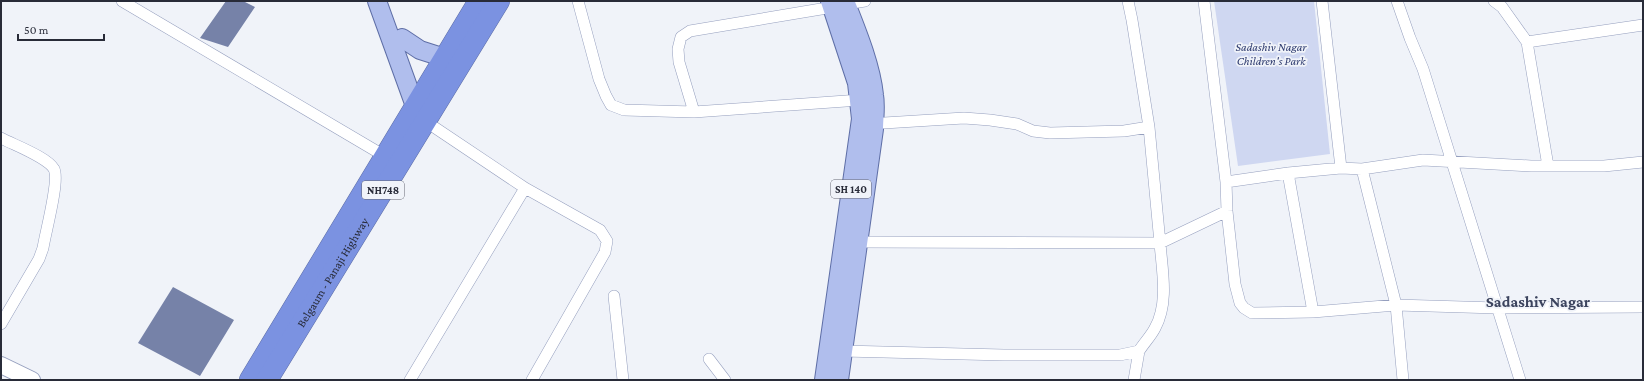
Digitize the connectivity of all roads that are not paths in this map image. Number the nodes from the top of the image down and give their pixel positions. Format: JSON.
{"nodes":[{"id":1,"x":122,"y":1,"type":"edge"},
{"id":2,"x":377,"y":1,"type":"edge"},
{"id":3,"x":388,"y":1,"type":"edge"},
{"id":4,"x":479,"y":1,"type":"edge"},
{"id":5,"x":499,"y":1,"type":"edge"},
{"id":6,"x":578,"y":1,"type":"edge"},
{"id":7,"x":865,"y":1,"type":"edge"},
{"id":8,"x":1128,"y":1,"type":"edge"},
{"id":9,"x":1204,"y":1,"type":"edge"},
{"id":10,"x":1322,"y":1,"type":"edge"},
{"id":11,"x":1397,"y":1,"type":"edge"},
{"id":12,"x":1494,"y":1,"type":"edge"},
{"id":13,"x":839,"y":3,"type":"edge"},
{"id":14,"x":1643,"y":25,"type":"edge"},
{"id":15,"x":402,"y":38,"type":"junction"},
{"id":16,"x":1527,"y":42,"type":"junction"},
{"id":17,"x":444,"y":58,"type":"junction"},
{"id":18,"x":860,"y":100,"type":"junction"},
{"id":19,"x":424,"y":107,"type":"junction"},
{"id":20,"x":694,"y":112,"type":"junction"},
{"id":21,"x":867,"y":124,"type":"junction"},
{"id":22,"x":1149,"y":127,"type":"junction"},
{"id":23,"x":1,"y":138,"type":"edge"},
{"id":24,"x":392,"y":160,"type":"junction"},
{"id":25,"x":1451,"y":160,"type":"junction"},
{"id":26,"x":1643,"y":162,"type":"edge"},
{"id":27,"x":1548,"y":166,"type":"junction"},
{"id":28,"x":1341,"y":168,"type":"junction"},
{"id":29,"x":1362,"y":169,"type":"junction"},
{"id":30,"x":1288,"y":173,"type":"junction"},
{"id":31,"x":1226,"y":182,"type":"junction"},
{"id":32,"x":525,"y":188,"type":"junction"},
{"id":33,"x":1227,"y":211,"type":"junction"},
{"id":34,"x":857,"y":242,"type":"junction"},
{"id":35,"x":1160,"y":242,"type":"junction"},
{"id":36,"x":614,"y":296,"type":"dead end"},
{"id":37,"x":1396,"y":305,"type":"junction"},
{"id":38,"x":1643,"y":307,"type":"edge"},
{"id":39,"x":1497,"y":308,"type":"junction"},
{"id":40,"x":1313,"y":312,"type":"junction"},
{"id":41,"x":1,"y":324,"type":"edge"},
{"id":42,"x":842,"y":351,"type":"junction"},
{"id":43,"x":1139,"y":351,"type":"junction"},
{"id":44,"x":709,"y":359,"type":"dead end"},
{"id":45,"x":1,"y":365,"type":"edge"},
{"id":46,"x":32,"y":380,"type":"edge"},
{"id":47,"x":250,"y":380,"type":"edge"},
{"id":48,"x":267,"y":380,"type":"edge"},
{"id":49,"x":410,"y":380,"type":"edge"},
{"id":50,"x":532,"y":380,"type":"edge"},
{"id":51,"x":623,"y":380,"type":"edge"},
{"id":52,"x":725,"y":380,"type":"edge"},
{"id":53,"x":824,"y":380,"type":"edge"},
{"id":54,"x":839,"y":380,"type":"edge"},
{"id":55,"x":1134,"y":380,"type":"edge"},
{"id":56,"x":1403,"y":380,"type":"edge"},
{"id":57,"x":1520,"y":380,"type":"edge"}],
"edges":[{"from":1,"to":24,"type":"street"},
{"from":2,"to":19,"type":"main road"},
{"from":3,"to":15,"type":"main road"},
{"from":4,"to":17,"type":"highway","name":"Belgaum - Panaji Highway","number":"NH748"},
{"from":5,"to":19,"type":"highway","name":"Belgaum - Panaji Highway","number":"NH748"},
{"from":6,"to":20,"type":"street"},
{"from":7,"to":13,"type":"street"},
{"from":8,"to":22,"type":"street"},
{"from":9,"to":31,"type":"street"},
{"from":10,"to":28,"type":"street"},
{"from":11,"to":25,"type":"street"},
{"from":12,"to":16,"type":"street"},
{"from":13,"to":18,"type":"main road","number":"SH 140"},
{"from":13,"to":20,"type":"street"},
{"from":13,"to":21,"type":"main road","number":"SH 140"},
{"from":14,"to":16,"type":"street"},
{"from":15,"to":17,"type":"main road"},
{"from":15,"to":19,"type":"main road"},
{"from":16,"to":27,"type":"street"},
{"from":17,"to":19,"type":"highway","name":"Belgaum - Panaji Highway","number":"NH748"},
{"from":18,"to":20,"type":"street"},
{"from":18,"to":21,"type":"main road","number":"SH 140"},
{"from":19,"to":24,"type":"highway","name":"Belgaum - Panaji Highway","number":"NH748"},
{"from":19,"to":32,"type":"street"},
{"from":21,"to":22,"type":"street"},
{"from":21,"to":34,"type":"main road","number":"SH 140"},
{"from":21,"to":53,"type":"main road","number":"SH 140"},
{"from":22,"to":35,"type":"street"},
{"from":23,"to":41,"type":"street"},
{"from":24,"to":47,"type":"highway","name":"Belgaum - Panaji Highway","number":"NH748"},
{"from":24,"to":48,"type":"highway","name":"Belgaum - Panaji Highway","number":"NH748"},
{"from":25,"to":27,"type":"street"},
{"from":25,"to":29,"type":"street"},
{"from":25,"to":39,"type":"street"},
{"from":26,"to":27,"type":"street"},
{"from":28,"to":29,"type":"street"},
{"from":28,"to":30,"type":"street"},
{"from":29,"to":37,"type":"street"},
{"from":30,"to":31,"type":"street"},
{"from":30,"to":40,"type":"street"},
{"from":31,"to":33,"type":"street"},
{"from":32,"to":49,"type":"street"},
{"from":32,"to":50,"type":"street"},
{"from":33,"to":35,"type":"street"},
{"from":33,"to":40,"type":"street"},
{"from":34,"to":35,"type":"street"},
{"from":34,"to":42,"type":"main road","number":"SH 140"},
{"from":35,"to":43,"type":"street"},
{"from":36,"to":51,"type":"street"},
{"from":37,"to":39,"type":"street"},
{"from":37,"to":40,"type":"street"},
{"from":37,"to":56,"type":"street"},
{"from":38,"to":39,"type":"street"},
{"from":39,"to":57,"type":"street"},
{"from":42,"to":43,"type":"street"},
{"from":42,"to":54,"type":"main road","number":"SH 140"},
{"from":43,"to":55,"type":"street"},
{"from":44,"to":52,"type":"street"},
{"from":45,"to":46,"type":"street"}]}
